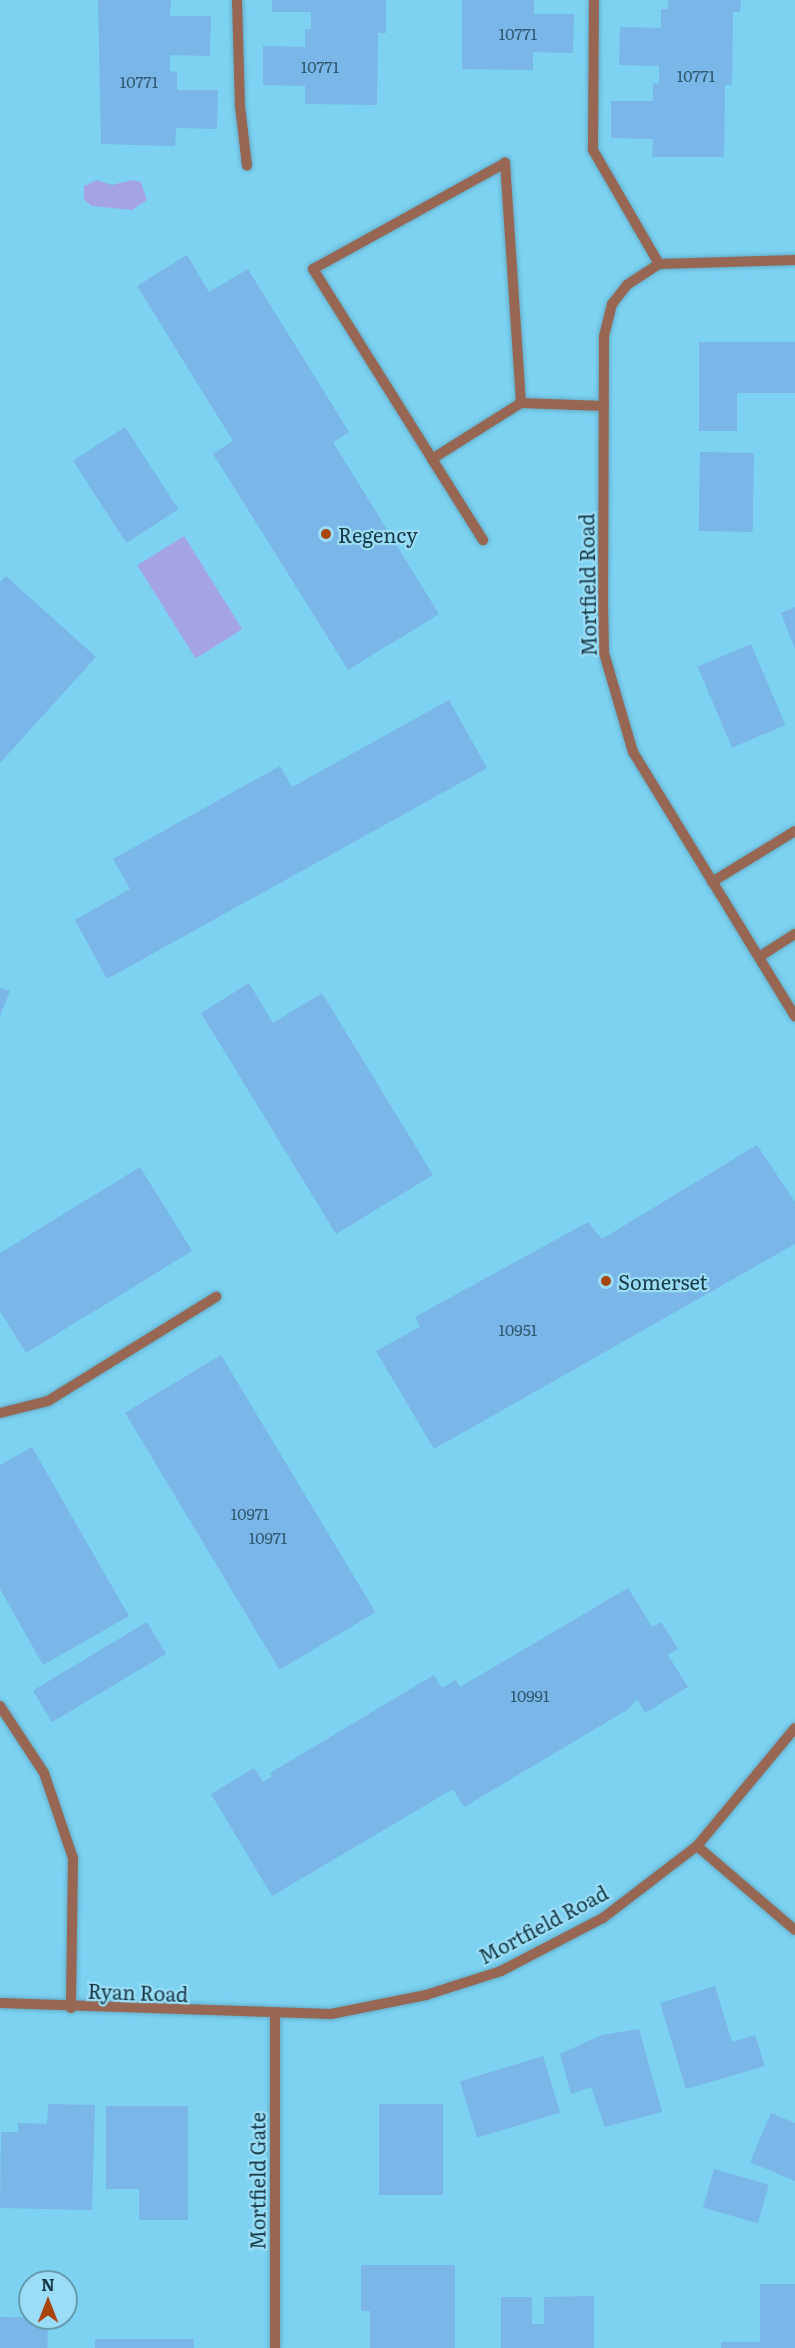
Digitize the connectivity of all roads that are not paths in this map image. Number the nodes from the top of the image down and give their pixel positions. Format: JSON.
{"nodes":[{"id":1,"x":237,"y":0,"type":"edge"},
{"id":2,"x":594,"y":0,"type":"edge"},
{"id":3,"x":247,"y":166,"type":"dead end"},
{"id":4,"x":795,"y":260,"type":"edge"},
{"id":5,"x":659,"y":264,"type":"junction"},
{"id":6,"x":521,"y":403,"type":"junction"},
{"id":7,"x":604,"y":406,"type":"junction"},
{"id":8,"x":432,"y":459,"type":"junction"},
{"id":9,"x":483,"y":540,"type":"dead end"},
{"id":10,"x":795,"y":831,"type":"edge"},
{"id":11,"x":712,"y":882,"type":"junction"},
{"id":12,"x":795,"y":934,"type":"edge"},
{"id":13,"x":759,"y":957,"type":"junction"},
{"id":14,"x":795,"y":1016,"type":"edge"},
{"id":15,"x":216,"y":1297,"type":"dead end"},
{"id":16,"x":0,"y":1413,"type":"edge"},
{"id":17,"x":0,"y":1706,"type":"edge"},
{"id":18,"x":795,"y":1728,"type":"edge"},
{"id":19,"x":697,"y":1846,"type":"junction"},
{"id":20,"x":795,"y":1930,"type":"edge"},
{"id":21,"x":0,"y":2003,"type":"edge"},
{"id":22,"x":71,"y":2008,"type":"junction"},
{"id":23,"x":274,"y":2015,"type":"junction"},
{"id":24,"x":275,"y":2348,"type":"edge"}],
"edges":[{"from":1,"to":3,"type":"street"},
{"from":2,"to":5,"type":"street"},
{"from":4,"to":5,"type":"street"},
{"from":5,"to":7,"type":"street","name":"Mortfield Road"},
{"from":6,"to":7,"type":"street"},
{"from":6,"to":8,"type":"street"},
{"from":6,"to":8,"type":"street"},
{"from":7,"to":11,"type":"street","name":"Mortfield Road"},
{"from":8,"to":9,"type":"street"},
{"from":10,"to":11,"type":"street"},
{"from":11,"to":13,"type":"street","name":"Mortfield Road"},
{"from":12,"to":13,"type":"street"},
{"from":13,"to":14,"type":"street","name":"Mortfield Road"},
{"from":15,"to":16,"type":"street"},
{"from":17,"to":22,"type":"street"},
{"from":18,"to":19,"type":"street","name":"Mortfield Road"},
{"from":19,"to":20,"type":"street"},
{"from":19,"to":23,"type":"street","name":"Mortfield Road"},
{"from":21,"to":22,"type":"street","name":"Ryan Road"},
{"from":22,"to":23,"type":"street","name":"Ryan Road"},
{"from":23,"to":24,"type":"street","name":"Mortfield Gate"}]}
